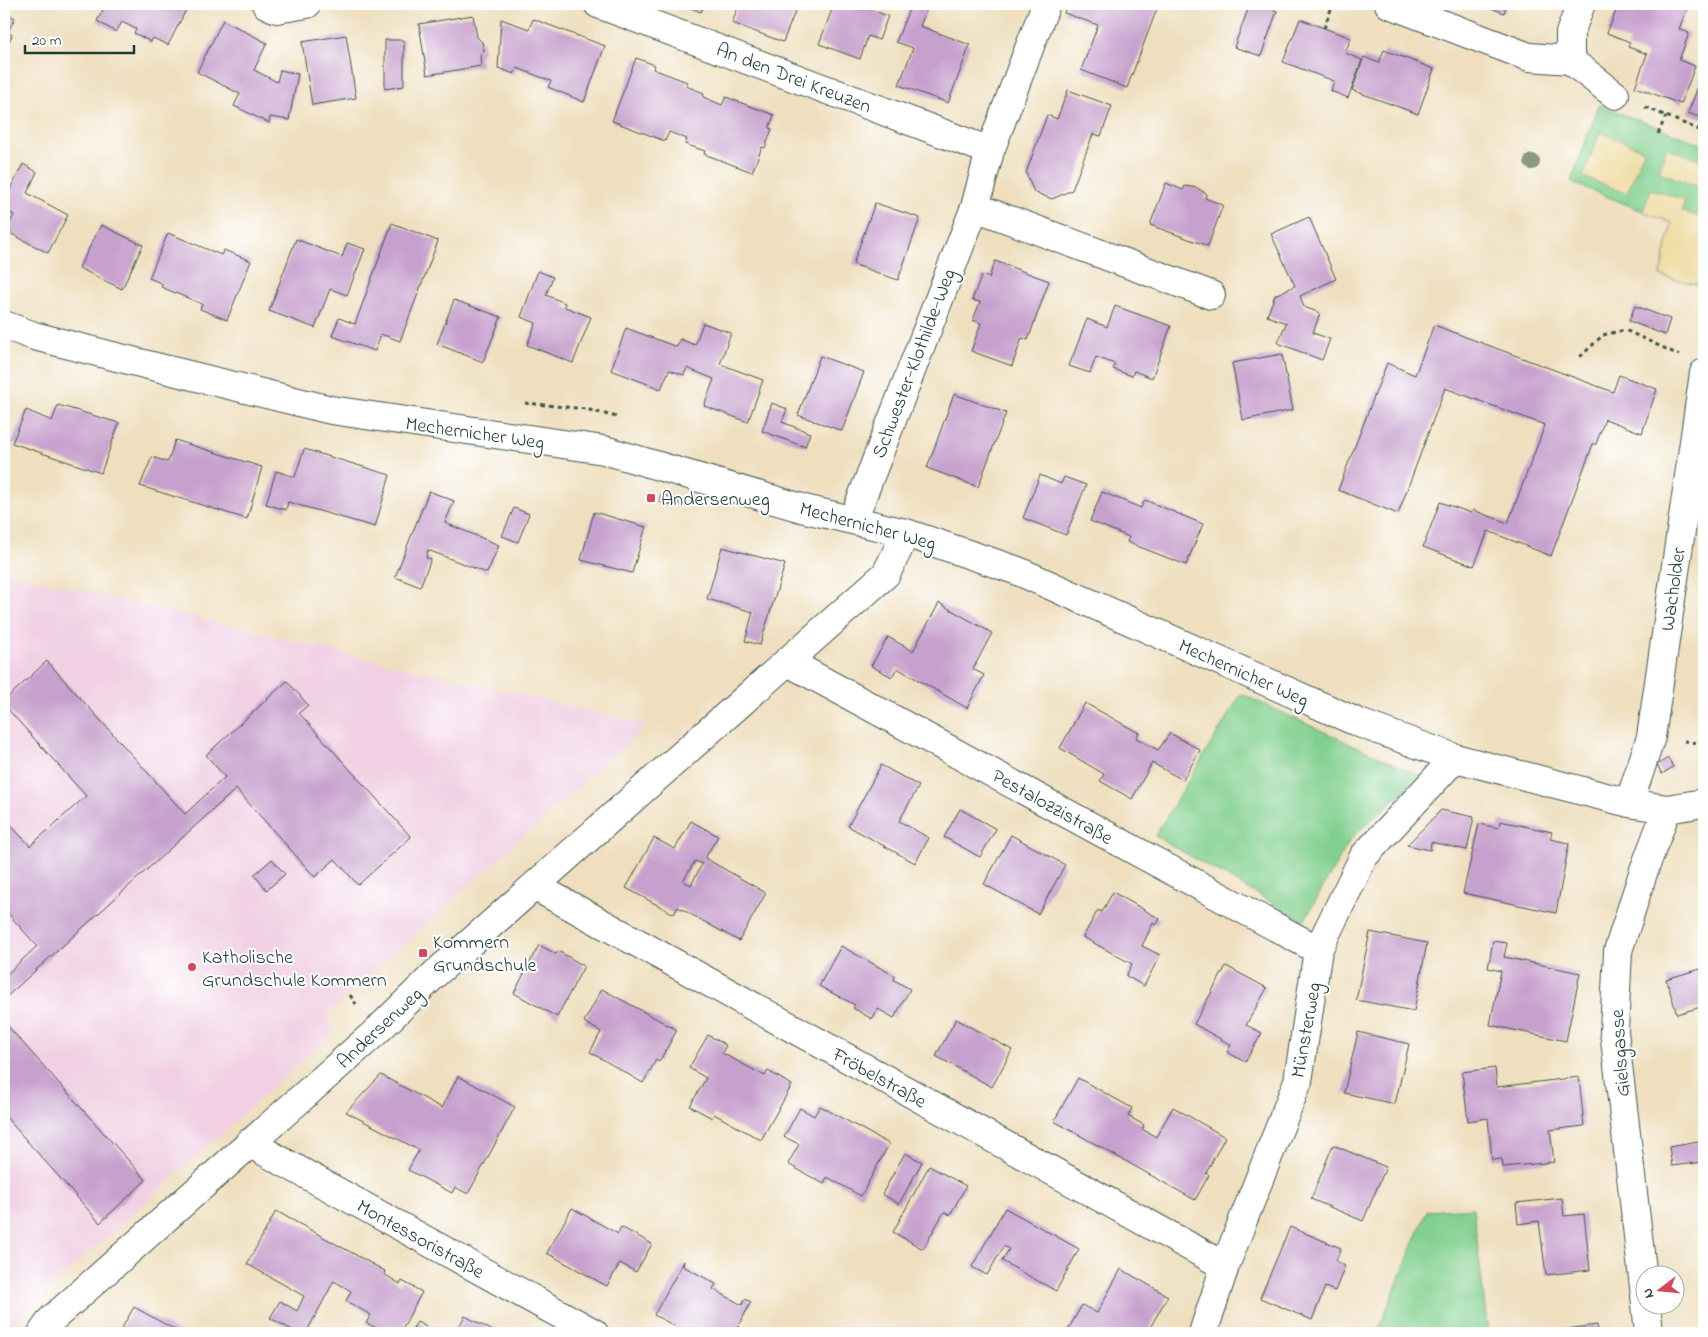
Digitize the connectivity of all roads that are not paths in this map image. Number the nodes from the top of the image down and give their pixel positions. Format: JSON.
{"nodes":[{"id":1,"x":266,"y":4,"type":"edge"},
{"id":2,"x":307,"y":4,"type":"edge"},
{"id":3,"x":598,"y":4,"type":"edge"},
{"id":4,"x":1046,"y":4,"type":"edge"},
{"id":5,"x":1389,"y":4,"type":"edge"},
{"id":6,"x":1581,"y":4,"type":"edge"},
{"id":7,"x":1570,"y":60,"type":"junction"},
{"id":8,"x":1615,"y":95,"type":"road end"},
{"id":9,"x":990,"y":151,"type":"junction"},
{"id":10,"x":975,"y":207,"type":"junction"},
{"id":11,"x":1211,"y":295,"type":"dead end"},
{"id":12,"x":4,"y":325,"type":"edge"},
{"id":13,"x":1695,"y":366,"type":"edge"},
{"id":14,"x":853,"y":520,"type":"junction"},
{"id":15,"x":906,"y":533,"type":"junction"},
{"id":16,"x":788,"y":662,"type":"junction"},
{"id":17,"x":1455,"y":758,"type":"junction"},
{"id":18,"x":1629,"y":803,"type":"junction"},
{"id":19,"x":1704,"y":803,"type":"edge"},
{"id":20,"x":1667,"y":809,"type":"junction"},
{"id":21,"x":536,"y":887,"type":"junction"},
{"id":22,"x":1318,"y":950,"type":"junction"},
{"id":23,"x":248,"y":1143,"type":"junction"},
{"id":24,"x":1641,"y":1264,"type":"edge"},
{"id":25,"x":1225,"y":1266,"type":"junction"},
{"id":26,"x":1647,"y":1314,"type":"edge"},
{"id":27,"x":42,"y":1333,"type":"edge"},
{"id":28,"x":594,"y":1333,"type":"edge"},
{"id":29,"x":1203,"y":1333,"type":"edge"},
{"id":30,"x":1649,"y":1333,"type":"edge"}],
"edges":[{"from":1,"to":2,"type":"street"},
{"from":3,"to":9,"type":"street","name":"An den Drei Kreuzen"},
{"from":4,"to":9,"type":"street","name":"Schwester-Klothilde-Weg"},
{"from":5,"to":7,"type":"street"},
{"from":6,"to":7,"type":"street"},
{"from":7,"to":8,"type":"street"},
{"from":9,"to":10,"type":"street","name":"Schwester-Klothilde-Weg"},
{"from":10,"to":11,"type":"street"},
{"from":10,"to":14,"type":"street","name":"Schwester-Klothilde-Weg"},
{"from":12,"to":14,"type":"street","name":"Mechernicher Weg"},
{"from":13,"to":18,"type":"street","name":"Wacholder"},
{"from":14,"to":15,"type":"street","name":"Mechernicher Weg"},
{"from":15,"to":16,"type":"street","name":"Andersenweg"},
{"from":15,"to":17,"type":"street","name":"Mechernicher Weg"},
{"from":16,"to":21,"type":"street","name":"Andersenweg"},
{"from":16,"to":22,"type":"street","name":"Pestalozzistraße"},
{"from":17,"to":18,"type":"street","name":"Mechernicher Weg"},
{"from":17,"to":22,"type":"street","name":"Münsterweg"},
{"from":18,"to":20,"type":"street","name":"Mechernicher Weg"},
{"from":19,"to":20,"type":"street","name":"Mechernicher Weg"},
{"from":20,"to":24,"type":"street","name":"Gielsgasse"},
{"from":21,"to":23,"type":"street","name":"Andersenweg"},
{"from":21,"to":25,"type":"street","name":"Fröbelstraße"},
{"from":22,"to":25,"type":"street","name":"Münsterweg"},
{"from":23,"to":27,"type":"street","name":"Andersenweg"},
{"from":23,"to":28,"type":"street","name":"Montessoristraße"},
{"from":25,"to":29,"type":"street","name":"Münsterweg"},
{"from":26,"to":30,"type":"street","name":"Gielsgasse"}]}
